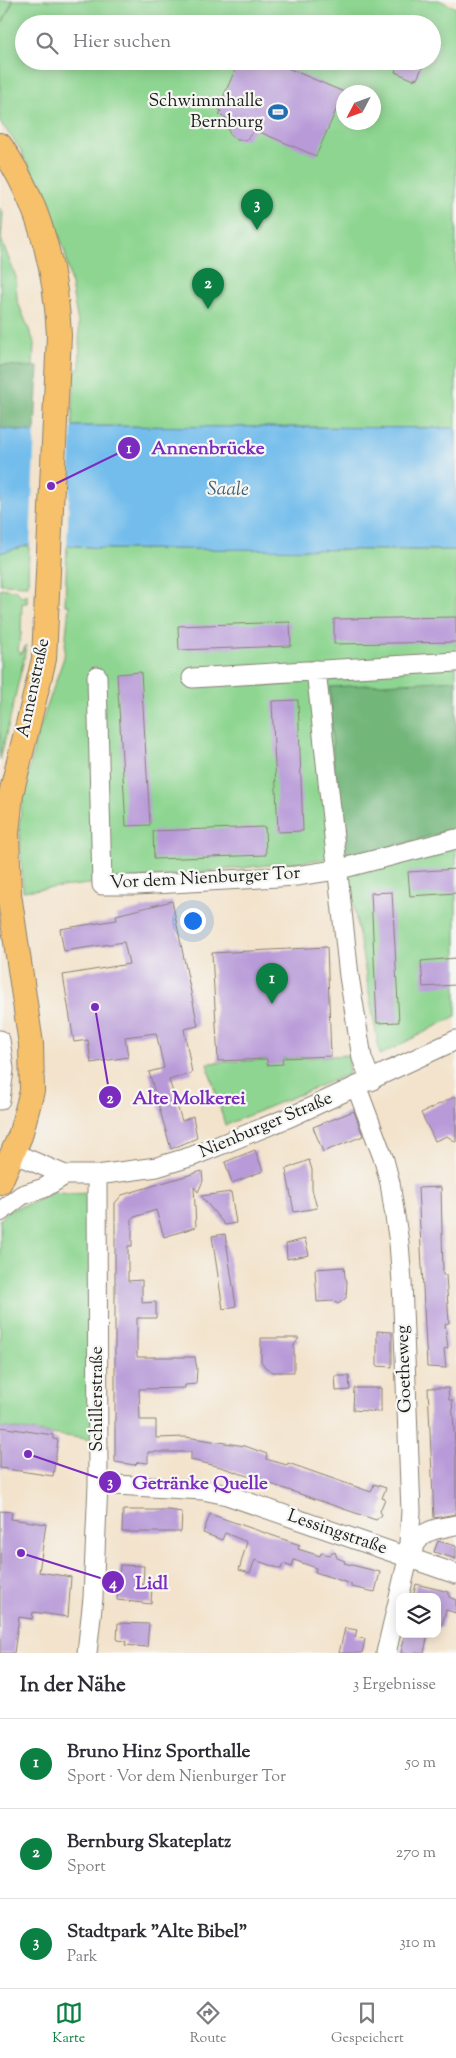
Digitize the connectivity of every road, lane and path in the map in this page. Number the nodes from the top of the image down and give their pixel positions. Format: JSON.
{"nodes":[{"id":1,"x":0,"y":145,"type":"edge"},
{"id":2,"x":456,"y":662,"type":"edge"},
{"id":3,"x":316,"y":670,"type":"junction"},
{"id":4,"x":97,"y":676,"type":"dead end"},
{"id":5,"x":192,"y":678,"type":"dead end"},
{"id":6,"x":456,"y":839,"type":"edge"},
{"id":7,"x":336,"y":870,"type":"junction"},
{"id":8,"x":0,"y":1040,"type":"edge"},
{"id":9,"x":456,"y":1040,"type":"edge"},
{"id":10,"x":364,"y":1084,"type":"junction"},
{"id":11,"x":0,"y":1100,"type":"edge"},
{"id":12,"x":13,"y":1154,"type":"junction"},
{"id":13,"x":65,"y":1175,"type":"junction"},
{"id":14,"x":97,"y":1176,"type":"junction"},
{"id":15,"x":0,"y":1182,"type":"edge"},
{"id":16,"x":0,"y":1212,"type":"edge"},
{"id":17,"x":98,"y":1484,"type":"junction"},
{"id":18,"x":456,"y":1525,"type":"edge"},
{"id":19,"x":408,"y":1559,"type":"junction"},
{"id":20,"x":456,"y":1574,"type":"edge"},
{"id":21,"x":87,"y":1653,"type":"edge"},
{"id":22,"x":386,"y":1653,"type":"edge"}],
"edges":[{"from":1,"to":12,"type":"main road","name":"Annenstraße"},
{"from":2,"to":3,"type":"street"},
{"from":3,"to":5,"type":"street"},
{"from":3,"to":7,"type":"street"},
{"from":4,"to":7,"type":"street","name":"Vor dem Nienburger Tor"},
{"from":6,"to":7,"type":"street","name":"Vor dem Nienburger Tor"},
{"from":7,"to":10,"type":"street"},
{"from":8,"to":11,"type":"street"},
{"from":9,"to":10,"type":"street","name":"Nienburger Straße"},
{"from":10,"to":14,"type":"street","name":"Nienburger Straße"},
{"from":10,"to":19,"type":"street","name":"Goetheweg"},
{"from":12,"to":13,"type":"street","name":"Nienburger Straße"},
{"from":12,"to":15,"type":"main road","name":"Annenstraße"},
{"from":13,"to":14,"type":"street","name":"Nienburger Straße"},
{"from":13,"to":16,"type":"street"},
{"from":14,"to":17,"type":"street","name":"Schillerstraße"},
{"from":17,"to":19,"type":"street","name":"Lessingstraße"},
{"from":17,"to":21,"type":"street","name":"Schillerstraße"},
{"from":18,"to":19,"type":"street"},
{"from":19,"to":20,"type":"street","name":"Lessingstraße"},
{"from":19,"to":22,"type":"street","name":"Goetheweg"}]}
